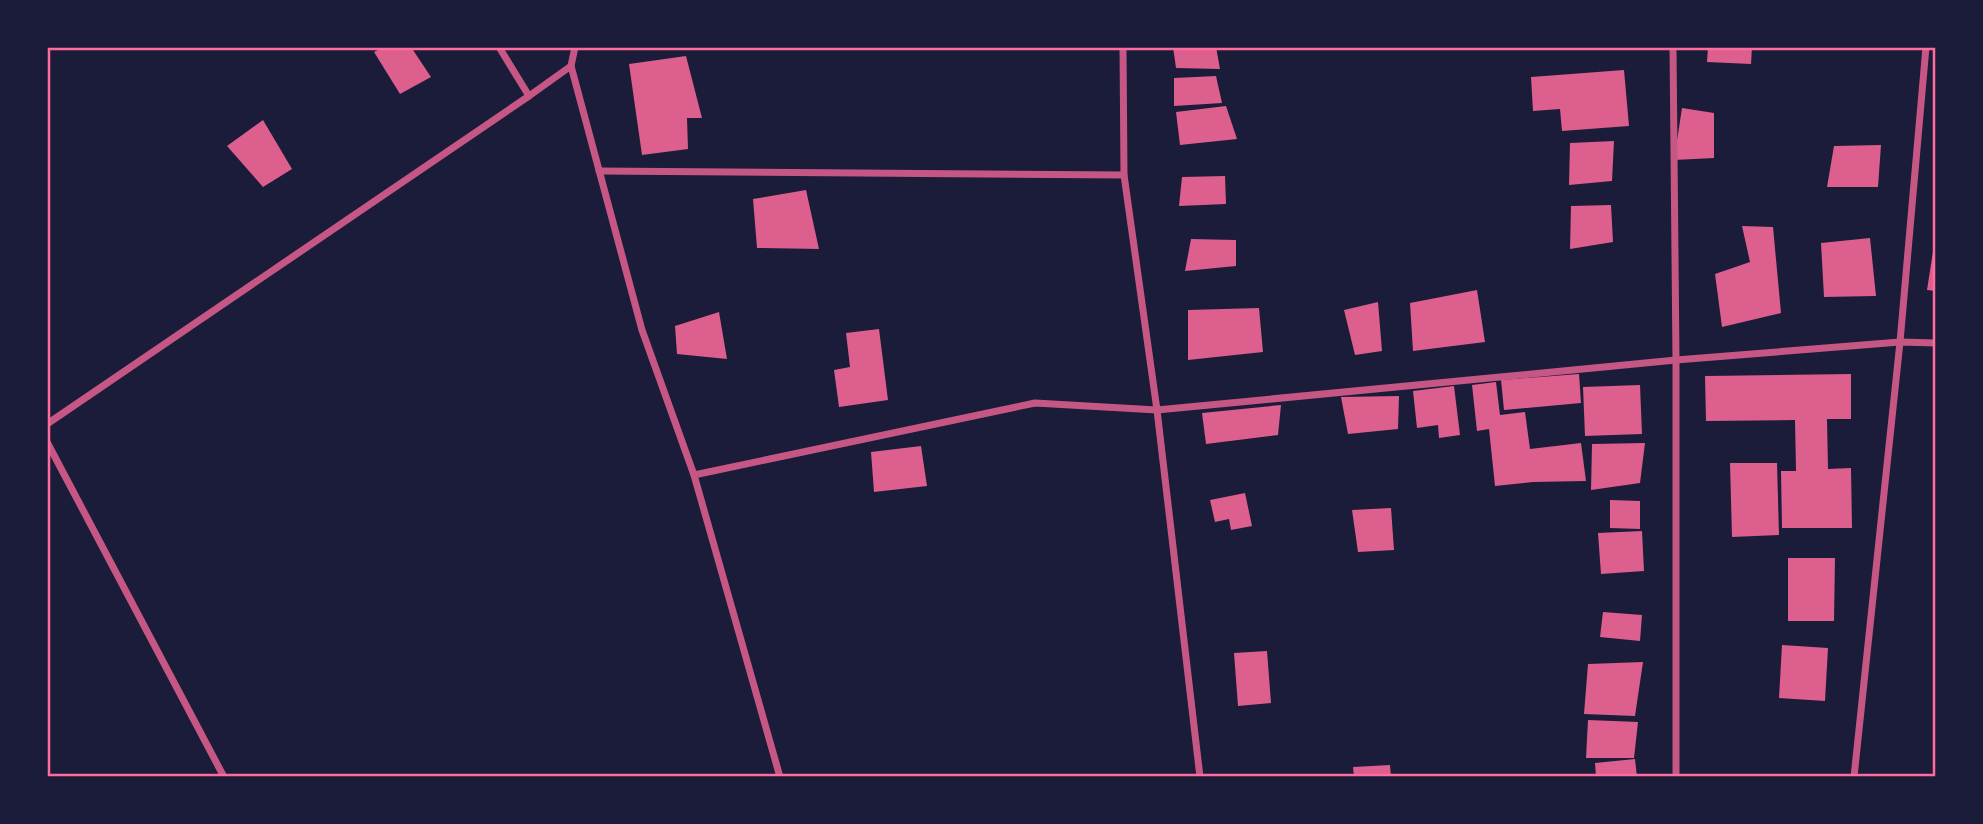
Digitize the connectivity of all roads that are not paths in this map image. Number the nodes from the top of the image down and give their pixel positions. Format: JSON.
{"nodes":[{"id":1,"x":499,"y":47,"type":"edge"},
{"id":2,"x":575,"y":47,"type":"edge"},
{"id":3,"x":1123,"y":47,"type":"edge"},
{"id":4,"x":1673,"y":47,"type":"edge"},
{"id":5,"x":1926,"y":47,"type":"edge"},
{"id":6,"x":571,"y":66,"type":"junction"},
{"id":7,"x":529,"y":96,"type":"junction"},
{"id":8,"x":599,"y":171,"type":"junction"},
{"id":9,"x":1124,"y":174,"type":"junction"},
{"id":10,"x":1900,"y":342,"type":"junction"},
{"id":11,"x":1936,"y":343,"type":"edge"},
{"id":12,"x":1676,"y":360,"type":"junction"},
{"id":13,"x":1157,"y":410,"type":"junction"},
{"id":14,"x":47,"y":424,"type":"edge"},
{"id":15,"x":47,"y":442,"type":"edge"},
{"id":16,"x":694,"y":475,"type":"junction"},
{"id":17,"x":224,"y":777,"type":"edge"},
{"id":18,"x":780,"y":777,"type":"edge"},
{"id":19,"x":1200,"y":777,"type":"edge"},
{"id":20,"x":1676,"y":777,"type":"edge"},
{"id":21,"x":1854,"y":777,"type":"edge"}],
"edges":[{"from":1,"to":7,"type":"street"},
{"from":2,"to":6,"type":"street"},
{"from":3,"to":9,"type":"street"},
{"from":4,"to":12,"type":"street"},
{"from":5,"to":10,"type":"street"},
{"from":6,"to":7,"type":"street"},
{"from":6,"to":8,"type":"street"},
{"from":7,"to":14,"type":"street"},
{"from":8,"to":9,"type":"street"},
{"from":8,"to":16,"type":"street"},
{"from":9,"to":13,"type":"street"},
{"from":10,"to":11,"type":"street"},
{"from":10,"to":12,"type":"street"},
{"from":10,"to":21,"type":"street"},
{"from":12,"to":13,"type":"street"},
{"from":12,"to":20,"type":"street"},
{"from":13,"to":16,"type":"street"},
{"from":13,"to":19,"type":"street"},
{"from":15,"to":17,"type":"street"},
{"from":16,"to":18,"type":"street"}]}
